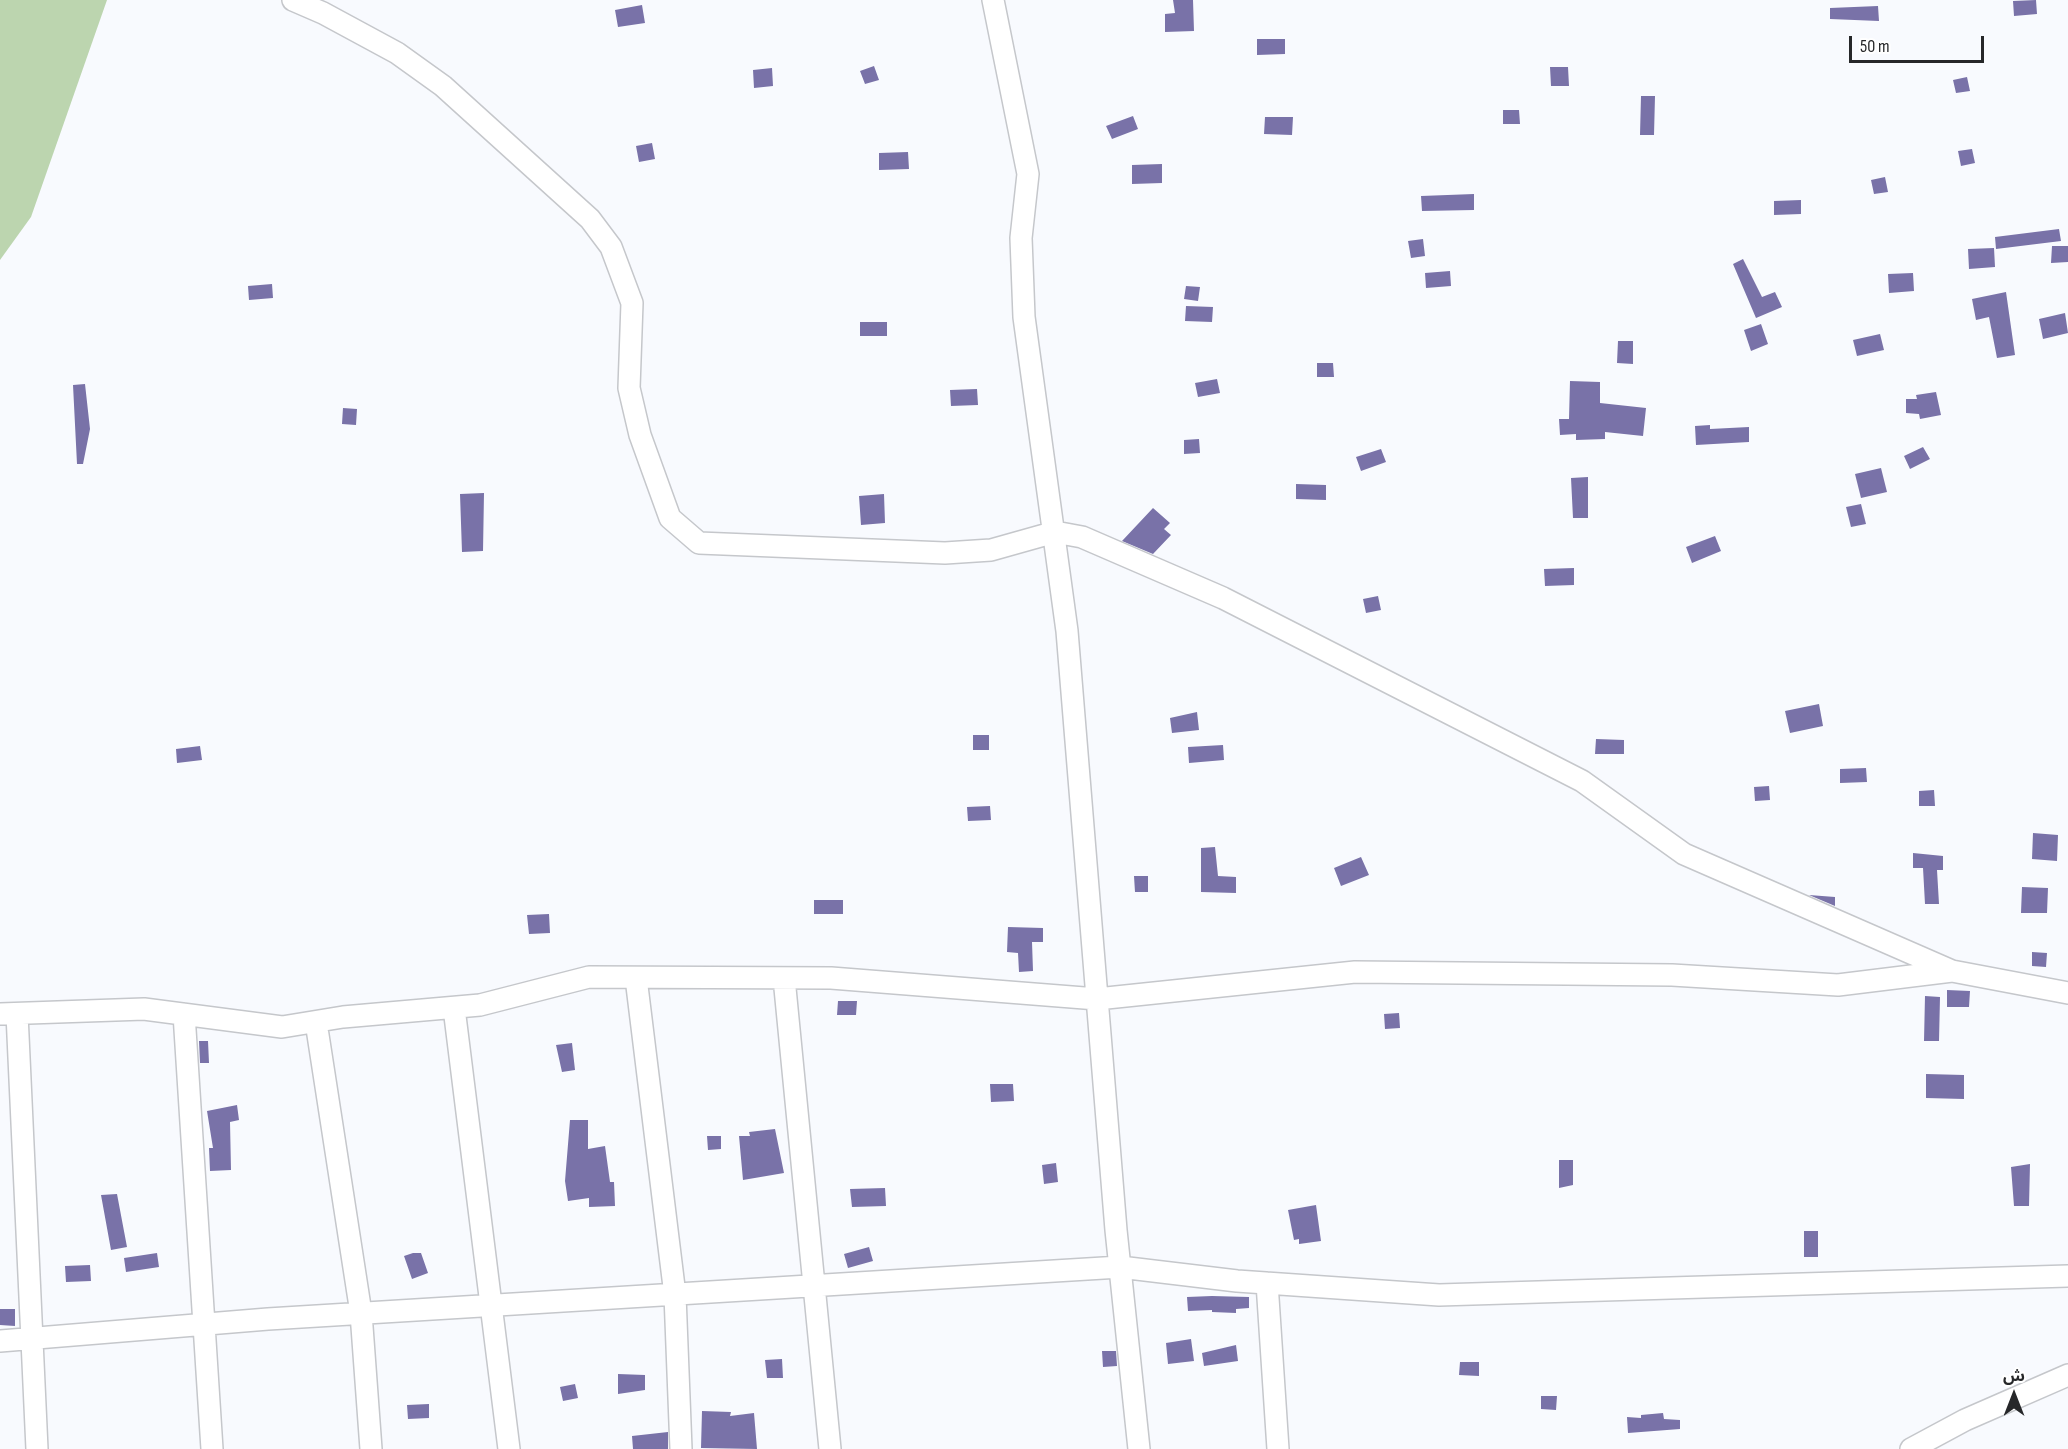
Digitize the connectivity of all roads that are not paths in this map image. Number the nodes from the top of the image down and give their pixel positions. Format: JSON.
{"nodes":[{"id":1,"x":293,"y":0,"type":"edge"},
{"id":2,"x":993,"y":0,"type":"edge"},
{"id":3,"x":1054,"y":532,"type":"junction"},
{"id":4,"x":1952,"y":971,"type":"junction"},
{"id":5,"x":636,"y":978,"type":"junction"},
{"id":6,"x":784,"y":978,"type":"junction"},
{"id":7,"x":2068,"y":993,"type":"edge"},
{"id":8,"x":1097,"y":999,"type":"junction"},
{"id":9,"x":454,"y":1008,"type":"junction"},
{"id":10,"x":8,"y":1014,"type":"edge"},
{"id":11,"x":184,"y":1014,"type":"junction"},
{"id":12,"x":316,"y":1022,"type":"junction"},
{"id":13,"x":1120,"y":1267,"type":"junction"},
{"id":14,"x":2068,"y":1276,"type":"edge"},
{"id":15,"x":1267,"y":1283,"type":"junction"},
{"id":16,"x":815,"y":1286,"type":"junction"},
{"id":17,"x":675,"y":1295,"type":"junction"},
{"id":18,"x":490,"y":1305,"type":"junction"},
{"id":19,"x":362,"y":1313,"type":"junction"},
{"id":20,"x":204,"y":1324,"type":"junction"},
{"id":21,"x":32,"y":1339,"type":"junction"},
{"id":22,"x":0,"y":1341,"type":"edge"},
{"id":23,"x":2068,"y":1375,"type":"edge"},
{"id":24,"x":37,"y":1449,"type":"edge"},
{"id":25,"x":212,"y":1449,"type":"edge"},
{"id":26,"x":371,"y":1449,"type":"edge"},
{"id":27,"x":509,"y":1449,"type":"edge"},
{"id":28,"x":681,"y":1449,"type":"edge"},
{"id":29,"x":830,"y":1449,"type":"edge"},
{"id":30,"x":1140,"y":1449,"type":"edge"},
{"id":31,"x":1278,"y":1449,"type":"edge"},
{"id":32,"x":1911,"y":1449,"type":"edge"}],
"edges":[{"from":1,"to":3,"type":"street"},
{"from":2,"to":3,"type":"street"},
{"from":3,"to":4,"type":"street"},
{"from":3,"to":8,"type":"street"},
{"from":4,"to":7,"type":"street"},
{"from":4,"to":8,"type":"street"},
{"from":5,"to":6,"type":"street"},
{"from":5,"to":9,"type":"street"},
{"from":5,"to":17,"type":"street"},
{"from":6,"to":8,"type":"street"},
{"from":6,"to":16,"type":"street"},
{"from":8,"to":13,"type":"street"},
{"from":9,"to":12,"type":"street"},
{"from":9,"to":18,"type":"street"},
{"from":10,"to":11,"type":"street"},
{"from":10,"to":21,"type":"street"},
{"from":11,"to":12,"type":"street"},
{"from":11,"to":20,"type":"street"},
{"from":12,"to":19,"type":"street"},
{"from":13,"to":15,"type":"street"},
{"from":13,"to":16,"type":"street"},
{"from":13,"to":30,"type":"street"},
{"from":14,"to":15,"type":"street"},
{"from":15,"to":31,"type":"street"},
{"from":16,"to":17,"type":"street"},
{"from":16,"to":29,"type":"street"},
{"from":17,"to":18,"type":"street"},
{"from":17,"to":28,"type":"street"},
{"from":18,"to":19,"type":"street"},
{"from":18,"to":27,"type":"street"},
{"from":19,"to":20,"type":"street"},
{"from":19,"to":26,"type":"street"},
{"from":20,"to":21,"type":"street"},
{"from":20,"to":25,"type":"street"},
{"from":21,"to":22,"type":"street"},
{"from":21,"to":24,"type":"street"},
{"from":23,"to":32,"type":"street"}]}
